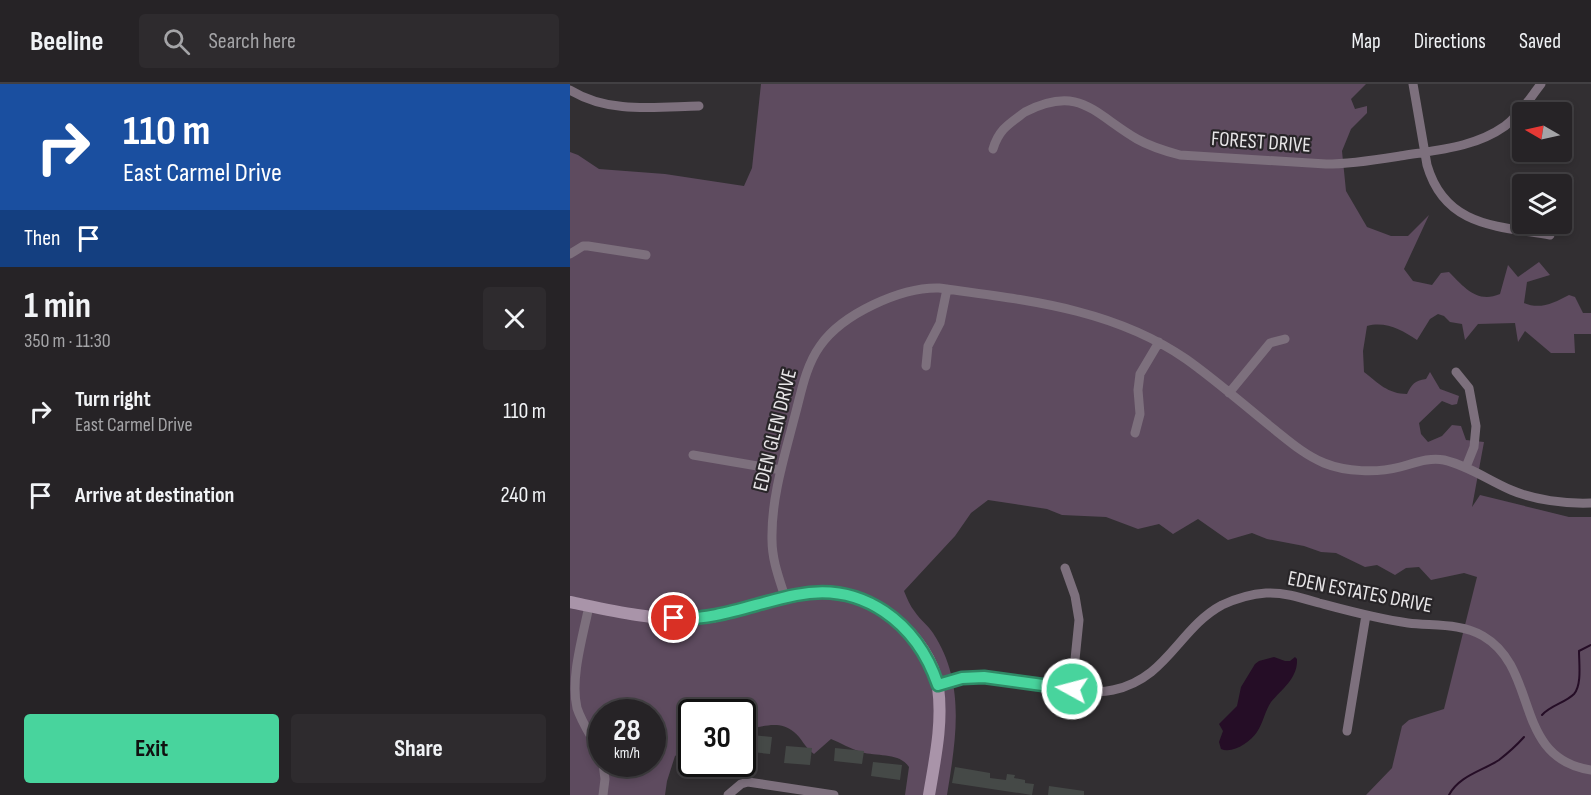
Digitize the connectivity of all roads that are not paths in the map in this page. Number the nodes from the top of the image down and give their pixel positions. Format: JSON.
{"nodes":[{"id":1,"x":1413,"y":84,"type":"edge"},
{"id":2,"x":1541,"y":84,"type":"edge"},
{"id":3,"x":570,"y":90,"type":"edge"},
{"id":4,"x":699,"y":106,"type":"dead end"},
{"id":5,"x":993,"y":149,"type":"dead end"},
{"id":6,"x":1424,"y":152,"type":"junction"},
{"id":7,"x":1550,"y":235,"type":"dead end"},
{"id":8,"x":570,"y":254,"type":"edge"},
{"id":9,"x":646,"y":255,"type":"dead end"},
{"id":10,"x":947,"y":289,"type":"junction"},
{"id":11,"x":1285,"y":339,"type":"dead end"},
{"id":12,"x":1159,"y":342,"type":"junction"},
{"id":13,"x":926,"y":366,"type":"dead end"},
{"id":14,"x":1456,"y":372,"type":"dead end"},
{"id":15,"x":1229,"y":393,"type":"junction"},
{"id":16,"x":1135,"y":433,"type":"dead end"},
{"id":17,"x":693,"y":455,"type":"dead end"},
{"id":18,"x":1466,"y":467,"type":"junction"},
{"id":19,"x":781,"y":470,"type":"junction"},
{"id":20,"x":1591,"y":503,"type":"edge"},
{"id":21,"x":1065,"y":568,"type":"dead end"},
{"id":22,"x":785,"y":597,"type":"junction"},
{"id":23,"x":570,"y":602,"type":"edge"},
{"id":24,"x":589,"y":606,"type":"junction"},
{"id":25,"x":1366,"y":615,"type":"junction"},
{"id":26,"x":938,"y":685,"type":"junction"},
{"id":27,"x":1072,"y":689,"type":"junction"},
{"id":28,"x":588,"y":728,"type":"edge"},
{"id":29,"x":1347,"y":731,"type":"dead end"},
{"id":30,"x":1591,"y":770,"type":"edge"},
{"id":31,"x":605,"y":777,"type":"edge"},
{"id":32,"x":603,"y":795,"type":"edge"},
{"id":33,"x":728,"y":795,"type":"edge"},
{"id":34,"x":834,"y":795,"type":"edge"},
{"id":35,"x":929,"y":795,"type":"edge"}],
"edges":[{"from":1,"to":6,"type":"street"},
{"from":2,"to":6,"type":"street","name":"FOREST DRIVE"},
{"from":3,"to":4,"type":"street"},
{"from":5,"to":6,"type":"street","name":"FOREST DRIVE"},
{"from":6,"to":7,"type":"street"},
{"from":8,"to":9,"type":"street"},
{"from":10,"to":12,"type":"street","name":"EDEN GLEN DRIVE"},
{"from":10,"to":13,"type":"street"},
{"from":10,"to":19,"type":"street","name":"EDEN GLEN DRIVE"},
{"from":11,"to":15,"type":"street"},
{"from":12,"to":15,"type":"street","name":"EDEN GLEN DRIVE"},
{"from":12,"to":16,"type":"street"},
{"from":14,"to":18,"type":"street"},
{"from":15,"to":18,"type":"street","name":"EDEN GLEN DRIVE"},
{"from":17,"to":19,"type":"street"},
{"from":18,"to":20,"type":"street","name":"EDEN GLEN DRIVE"},
{"from":19,"to":22,"type":"street","name":"EDEN GLEN DRIVE"},
{"from":21,"to":27,"type":"street"},
{"from":22,"to":24,"type":"street"},
{"from":22,"to":26,"type":"street"},
{"from":23,"to":24,"type":"street"},
{"from":24,"to":28,"type":"street"},
{"from":25,"to":27,"type":"street","name":"EDEN ESTATES DRIVE"},
{"from":25,"to":29,"type":"street"},
{"from":25,"to":30,"type":"street","name":"EDEN ESTATES DRIVE"},
{"from":26,"to":27,"type":"street","name":"EDEN ESTATES DRIVE"},
{"from":26,"to":35,"type":"street"},
{"from":31,"to":32,"type":"street"},
{"from":33,"to":34,"type":"street"}]}
